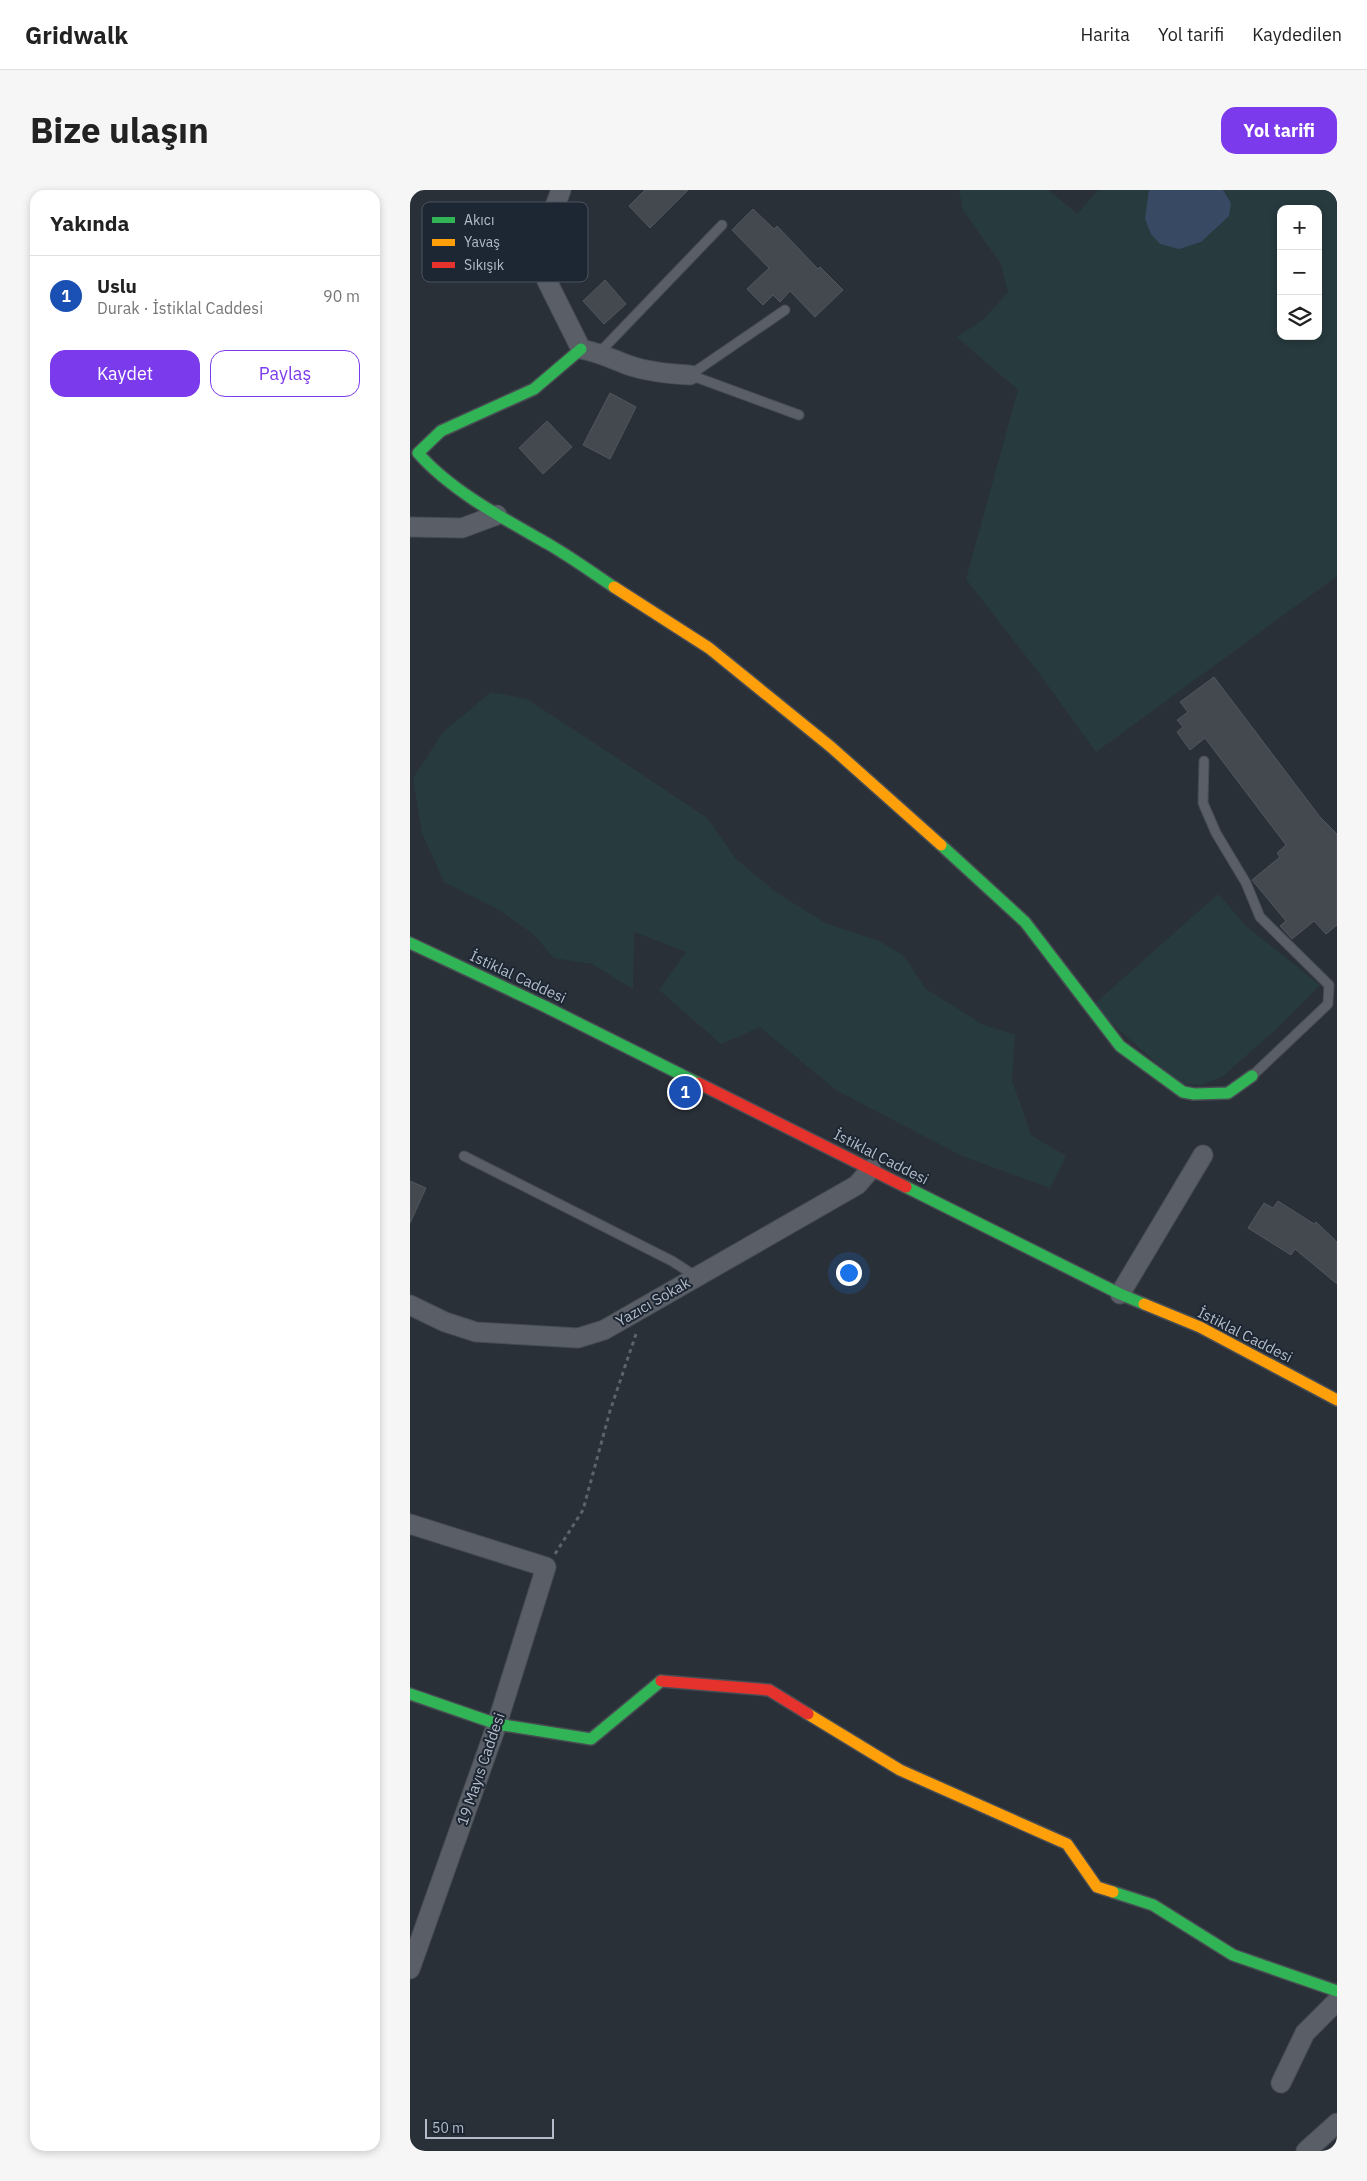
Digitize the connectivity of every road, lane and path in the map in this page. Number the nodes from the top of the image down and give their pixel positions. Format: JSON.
{"nodes":[{"id":1,"x":560,"y":190,"type":"edge"},
{"id":2,"x":556,"y":202,"type":"edge"},
{"id":3,"x":722,"y":225,"type":"dead end"},
{"id":4,"x":548,"y":282,"type":"edge"},
{"id":5,"x":785,"y":310,"type":"dead end"},
{"id":6,"x":581,"y":349,"type":"junction"},
{"id":7,"x":600,"y":352,"type":"junction"},
{"id":8,"x":690,"y":375,"type":"junction"},
{"id":9,"x":799,"y":415,"type":"dead end"},
{"id":10,"x":497,"y":515,"type":"junction"},
{"id":11,"x":410,"y":528,"type":"edge"},
{"id":12,"x":1204,"y":761,"type":"dead end"},
{"id":13,"x":410,"y":943,"type":"edge"},
{"id":14,"x":1252,"y":1076,"type":"joint"},
{"id":15,"x":1203,"y":1154,"type":"dead end"},
{"id":16,"x":464,"y":1156,"type":"dead end"},
{"id":17,"x":871,"y":1169,"type":"junction"},
{"id":18,"x":697,"y":1277,"type":"junction"},
{"id":19,"x":1120,"y":1294,"type":"junction"},
{"id":20,"x":410,"y":1305,"type":"edge"},
{"id":21,"x":648,"y":1305,"type":"junction"},
{"id":22,"x":1337,"y":1400,"type":"edge"},
{"id":23,"x":410,"y":1524,"type":"edge"},
{"id":24,"x":546,"y":1567,"type":"junction"},
{"id":25,"x":410,"y":1694,"type":"edge"},
{"id":26,"x":497,"y":1724,"type":"junction"},
{"id":27,"x":418,"y":1929,"type":"edge"},
{"id":28,"x":410,"y":1969,"type":"edge"},
{"id":29,"x":1337,"y":1991,"type":"edge"},
{"id":30,"x":1337,"y":2001,"type":"edge"},
{"id":31,"x":1281,"y":2083,"type":"dead end"},
{"id":32,"x":1337,"y":2123,"type":"edge"},
{"id":33,"x":1306,"y":2151,"type":"edge"}],
"edges":[{"from":1,"to":2,"type":"street"},
{"from":3,"to":7,"type":"lane"},
{"from":4,"to":6,"type":"street"},
{"from":5,"to":8,"type":"lane"},
{"from":6,"to":7,"type":"street"},
{"from":6,"to":10,"type":"street"},
{"from":7,"to":8,"type":"street"},
{"from":8,"to":9,"type":"lane"},
{"from":10,"to":11,"type":"street"},
{"from":10,"to":14,"type":"street"},
{"from":12,"to":14,"type":"lane"},
{"from":13,"to":17,"type":"street","name":"İstiklal Caddesi"},
{"from":15,"to":19,"type":"street"},
{"from":16,"to":18,"type":"lane"},
{"from":17,"to":18,"type":"street","name":"Yazıcı Sokak"},
{"from":17,"to":19,"type":"street","name":"İstiklal Caddesi"},
{"from":18,"to":21,"type":"street","name":"Yazıcı Sokak"},
{"from":19,"to":22,"type":"street","name":"İstiklal Caddesi"},
{"from":20,"to":21,"type":"street","name":"Yazıcı Sokak"},
{"from":21,"to":24,"type":"path"},
{"from":23,"to":24,"type":"street"},
{"from":24,"to":26,"type":"street","name":"19 Mayıs Caddesi"},
{"from":25,"to":26,"type":"street"},
{"from":26,"to":27,"type":"street","name":"19 Mayıs Caddesi"},
{"from":26,"to":29,"type":"street"},
{"from":27,"to":28,"type":"street","name":"19 Mayıs Caddesi"},
{"from":30,"to":31,"type":"street"},
{"from":32,"to":33,"type":"street"}]}
